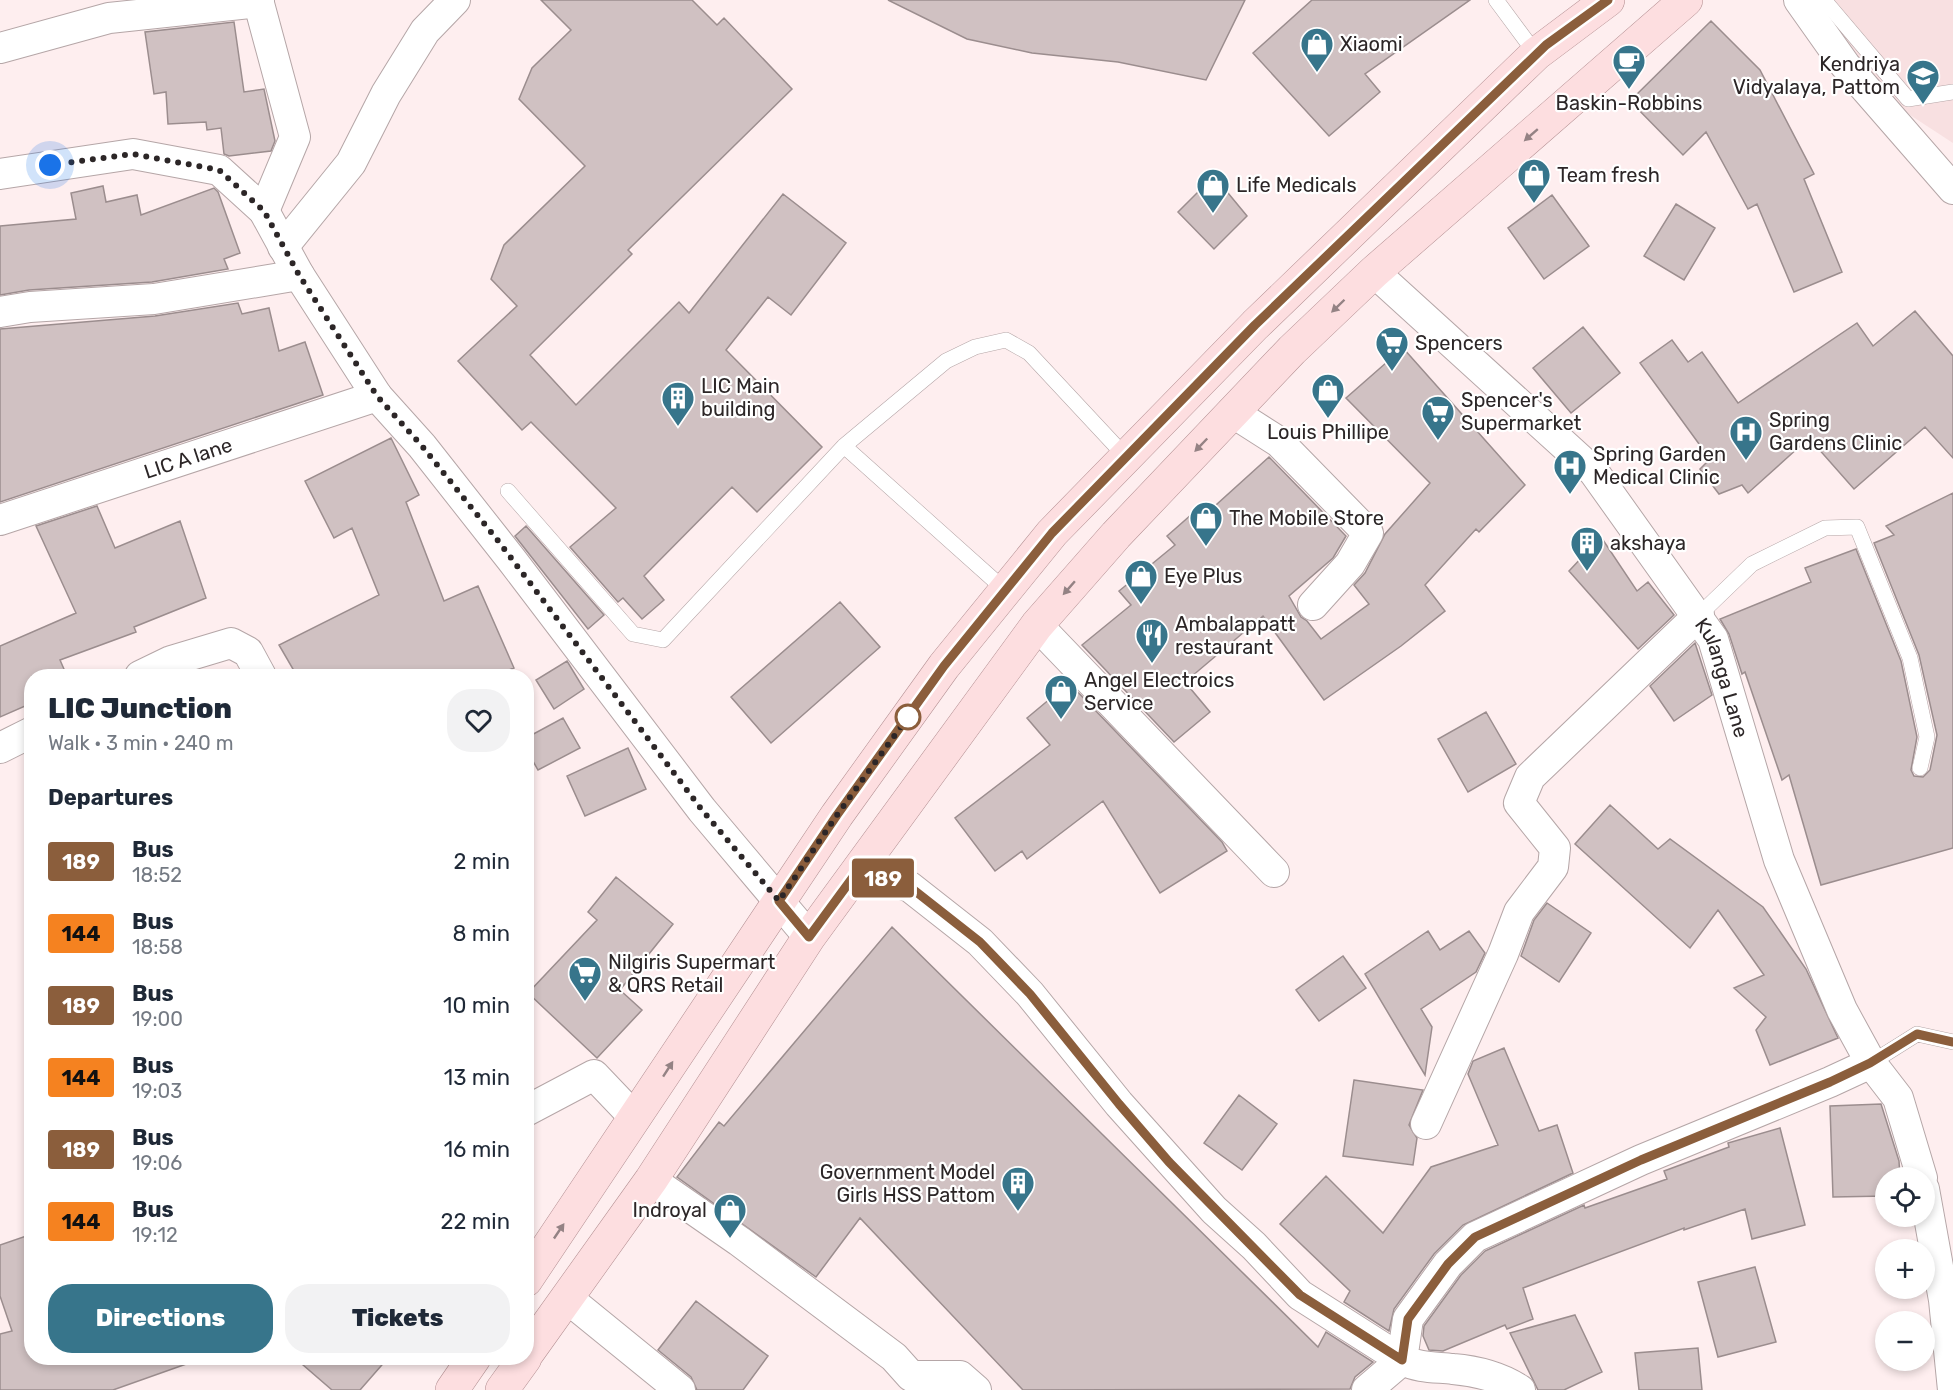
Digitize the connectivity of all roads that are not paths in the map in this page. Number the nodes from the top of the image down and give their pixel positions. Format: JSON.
{"nodes":[{"id":1,"x":455,"y":0,"type":"edge"},
{"id":2,"x":1496,"y":0,"type":"edge"},
{"id":3,"x":1608,"y":0,"type":"edge"},
{"id":4,"x":1686,"y":0,"type":"edge"},
{"id":5,"x":1799,"y":0,"type":"edge"},
{"id":6,"x":1824,"y":0,"type":"edge"},
{"id":7,"x":258,"y":1,"type":"edge"},
{"id":8,"x":0,"y":48,"type":"edge"},
{"id":9,"x":1536,"y":54,"type":"junction"},
{"id":10,"x":1953,"y":92,"type":"edge"},
{"id":11,"x":0,"y":174,"type":"edge"},
{"id":12,"x":1953,"y":189,"type":"edge"},
{"id":13,"x":264,"y":211,"type":"junction"},
{"id":14,"x":283,"y":247,"type":"junction"},
{"id":15,"x":1374,"y":272,"type":"junction"},
{"id":16,"x":299,"y":275,"type":"junction"},
{"id":17,"x":0,"y":312,"type":"edge"},
{"id":18,"x":377,"y":396,"type":"junction"},
{"id":19,"x":1232,"y":412,"type":"junction"},
{"id":20,"x":844,"y":446,"type":"junction"},
{"id":21,"x":1126,"y":457,"type":"junction"},
{"id":22,"x":508,"y":491,"type":"dead end"},
{"id":23,"x":0,"y":520,"type":"edge"},
{"id":24,"x":1005,"y":590,"type":"junction"},
{"id":25,"x":1313,"y":605,"type":"dead end"},
{"id":26,"x":1699,"y":615,"type":"junction"},
{"id":27,"x":1037,"y":626,"type":"junction"},
{"id":28,"x":155,"y":669,"type":"edge"},
{"id":29,"x":257,"y":669,"type":"edge"},
{"id":30,"x":24,"y":736,"type":"edge"},
{"id":31,"x":0,"y":748,"type":"edge"},
{"id":32,"x":1920,"y":768,"type":"dead end"},
{"id":33,"x":859,"y":869,"type":"junction"},
{"id":34,"x":1274,"y":873,"type":"dead end"},
{"id":35,"x":779,"y":901,"type":"junction"},
{"id":36,"x":809,"y":937,"type":"junction"},
{"id":37,"x":1953,"y":1042,"type":"edge"},
{"id":38,"x":1870,"y":1063,"type":"junction"},
{"id":39,"x":534,"y":1107,"type":"edge"},
{"id":40,"x":635,"y":1118,"type":"junction"},
{"id":41,"x":1426,"y":1124,"type":"dead end"},
{"id":42,"x":1919,"y":1167,"type":"edge"},
{"id":43,"x":651,"y":1179,"type":"junction"},
{"id":44,"x":1931,"y":1227,"type":"edge"},
{"id":45,"x":534,"y":1268,"type":"edge"},
{"id":46,"x":567,"y":1298,"type":"junction"},
{"id":47,"x":534,"y":1345,"type":"edge"},
{"id":48,"x":469,"y":1365,"type":"edge"},
{"id":49,"x":520,"y":1365,"type":"edge"},
{"id":50,"x":1384,"y":1375,"type":"edge"},
{"id":51,"x":452,"y":1390,"type":"edge"},
{"id":52,"x":502,"y":1390,"type":"edge"},
{"id":53,"x":680,"y":1390,"type":"edge"},
{"id":54,"x":976,"y":1390,"type":"edge"},
{"id":55,"x":1434,"y":1390,"type":"edge"},
{"id":56,"x":1520,"y":1390,"type":"edge"},
{"id":57,"x":1953,"y":1390,"type":"edge"}],
"edges":[{"from":1,"to":14,"type":"street"},
{"from":2,"to":9,"type":"lane"},
{"from":3,"to":9,"type":"main road"},
{"from":4,"to":15,"type":"main road","one_way":true},
{"from":5,"to":12,"type":"street"},
{"from":6,"to":10,"type":"lane"},
{"from":7,"to":8,"type":"street"},
{"from":7,"to":13,"type":"street"},
{"from":9,"to":21,"type":"main road"},
{"from":11,"to":13,"type":"street"},
{"from":13,"to":14,"type":"street"},
{"from":14,"to":16,"type":"street"},
{"from":15,"to":19,"type":"main road","one_way":true},
{"from":15,"to":26,"type":"street","name":"Kulanga Lane"},
{"from":16,"to":17,"type":"street"},
{"from":16,"to":18,"type":"street"},
{"from":18,"to":23,"type":"street","name":"LIC A lane"},
{"from":18,"to":35,"type":"street"},
{"from":19,"to":25,"type":"street"},
{"from":19,"to":27,"type":"main road","one_way":true},
{"from":20,"to":21,"type":"lane"},
{"from":20,"to":22,"type":"lane"},
{"from":20,"to":24,"type":"lane"},
{"from":21,"to":24,"type":"main road"},
{"from":24,"to":35,"type":"main road"},
{"from":26,"to":32,"type":"lane"},
{"from":26,"to":38,"type":"street","name":"Kulanga Lane"},
{"from":26,"to":41,"type":"street"},
{"from":27,"to":33,"type":"main road"},
{"from":27,"to":34,"type":"street"},
{"from":28,"to":29,"type":"street"},
{"from":30,"to":31,"type":"street"},
{"from":33,"to":36,"type":"main road"},
{"from":33,"to":50,"type":"street"},
{"from":35,"to":36,"type":"street"},
{"from":40,"to":35,"type":"main road","one_way":true},
{"from":36,"to":43,"type":"main road"},
{"from":37,"to":38,"type":"lane"},
{"from":38,"to":42,"type":"street","name":"Kulanga Lane"},
{"from":38,"to":50,"type":"street"},
{"from":39,"to":40,"type":"street"},
{"from":45,"to":40,"type":"main road","one_way":true},
{"from":43,"to":46,"type":"main road"},
{"from":43,"to":54,"type":"street"},
{"from":44,"to":57,"type":"street"},
{"from":46,"to":47,"type":"main road"},
{"from":46,"to":53,"type":"street"},
{"from":48,"to":51,"type":"main road"},
{"from":49,"to":52,"type":"main road"},
{"from":50,"to":55,"type":"street"},
{"from":50,"to":56,"type":"street"}]}
